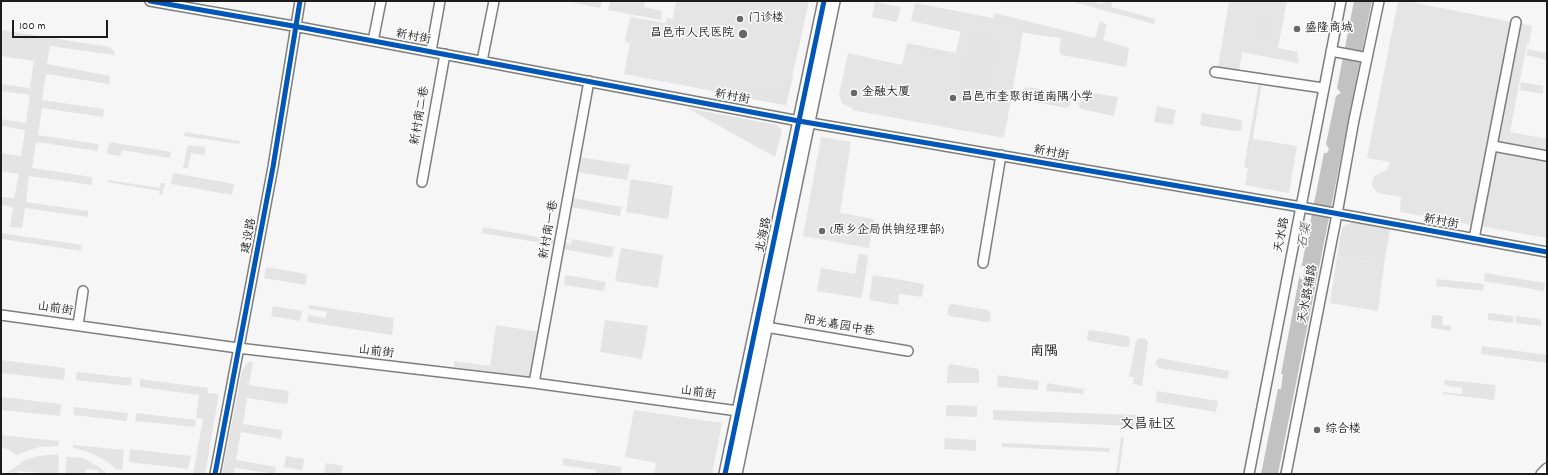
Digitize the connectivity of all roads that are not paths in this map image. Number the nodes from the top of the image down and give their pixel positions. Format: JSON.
{"nodes":[{"id":1,"x":150,"y":1,"type":"edge"},
{"id":2,"x":300,"y":1,"type":"edge"},
{"id":3,"x":381,"y":1,"type":"edge"},
{"id":4,"x":440,"y":1,"type":"edge"},
{"id":5,"x":494,"y":1,"type":"edge"},
{"id":6,"x":824,"y":1,"type":"edge"},
{"id":7,"x":834,"y":1,"type":"edge"},
{"id":8,"x":1341,"y":1,"type":"edge"},
{"id":9,"x":1379,"y":1,"type":"edge"},
{"id":10,"x":205,"y":5,"type":"edge"},
{"id":11,"x":1516,"y":22,"type":"dead end"},
{"id":12,"x":296,"y":26,"type":"junction"},
{"id":13,"x":373,"y":41,"type":"junction"},
{"id":14,"x":431,"y":51,"type":"junction"},
{"id":15,"x":1331,"y":51,"type":"junction"},
{"id":16,"x":445,"y":54,"type":"junction"},
{"id":17,"x":1363,"y":57,"type":"dead end"},
{"id":18,"x":482,"y":61,"type":"junction"},
{"id":19,"x":1215,"y":72,"type":"dead end"},
{"id":20,"x":589,"y":81,"type":"junction"},
{"id":21,"x":1323,"y":88,"type":"junction"},
{"id":22,"x":804,"y":121,"type":"junction"},
{"id":23,"x":1493,"y":146,"type":"junction"},
{"id":24,"x":1001,"y":155,"type":"junction"},
{"id":25,"x":1547,"y":156,"type":"edge"},
{"id":26,"x":422,"y":182,"type":"dead end"},
{"id":27,"x":1301,"y":207,"type":"junction"},
{"id":28,"x":1334,"y":214,"type":"junction"},
{"id":29,"x":1474,"y":239,"type":"junction"},
{"id":30,"x":1547,"y":252,"type":"edge"},
{"id":31,"x":983,"y":263,"type":"dead end"},
{"id":32,"x":83,"y":291,"type":"dead end"},
{"id":33,"x":1,"y":315,"type":"edge"},
{"id":34,"x":78,"y":325,"type":"junction"},
{"id":35,"x":766,"y":327,"type":"junction"},
{"id":36,"x":238,"y":348,"type":"junction"},
{"id":37,"x":908,"y":351,"type":"dead end"},
{"id":38,"x":534,"y":383,"type":"junction"},
{"id":39,"x":743,"y":412,"type":"junction"},
{"id":40,"x":1547,"y":468,"type":"edge"},
{"id":41,"x":214,"y":474,"type":"edge"},
{"id":42,"x":725,"y":474,"type":"edge"},
{"id":43,"x":736,"y":474,"type":"edge"},
{"id":44,"x":1248,"y":474,"type":"edge"},
{"id":45,"x":1286,"y":474,"type":"edge"},
{"id":46,"x":1541,"y":474,"type":"edge"}],
"edges":[{"from":1,"to":10,"type":"street","name":"新村街"},
{"from":2,"to":12,"type":"street","name":"建设路"},
{"from":3,"to":13,"type":"street"},
{"from":4,"to":14,"type":"street"},
{"from":5,"to":18,"type":"street"},
{"from":6,"to":22,"type":"main road","name":"北海路"},
{"from":7,"to":22,"type":"main road","name":"北海路"},
{"from":8,"to":15,"type":"street","name":"天水路"},
{"from":9,"to":28,"type":"street","name":"天水路辅路"},
{"from":10,"to":12,"type":"street","name":"新村街"},
{"from":11,"to":23,"type":"street"},
{"from":12,"to":13,"type":"street","name":"新村街"},
{"from":12,"to":36,"type":"street","name":"建设路"},
{"from":13,"to":14,"type":"street","name":"新村街"},
{"from":14,"to":16,"type":"street","name":"新村街"},
{"from":15,"to":17,"type":"street"},
{"from":15,"to":21,"type":"street","name":"天水路"},
{"from":16,"to":18,"type":"street","name":"新村街"},
{"from":16,"to":26,"type":"street","name":"新村南二巷"},
{"from":18,"to":20,"type":"street","name":"新村街"},
{"from":19,"to":21,"type":"street"},
{"from":20,"to":22,"type":"street","name":"新村街"},
{"from":20,"to":38,"type":"street","name":"新村南一巷"},
{"from":21,"to":27,"type":"street","name":"天水路"},
{"from":22,"to":24,"type":"street","name":"新村街"},
{"from":22,"to":35,"type":"main road","name":"北海路"},
{"from":22,"to":39,"type":"main road","name":"北海路"},
{"from":23,"to":25,"type":"street"},
{"from":23,"to":29,"type":"street"},
{"from":24,"to":27,"type":"street","name":"新村街"},
{"from":24,"to":31,"type":"street"},
{"from":27,"to":28,"type":"street","name":"新村街"},
{"from":27,"to":44,"type":"street","name":"天水路"},
{"from":28,"to":29,"type":"street","name":"新村街"},
{"from":28,"to":45,"type":"street","name":"天水路辅路"},
{"from":29,"to":30,"type":"street","name":"新村街"},
{"from":32,"to":34,"type":"street"},
{"from":33,"to":34,"type":"street","name":"山前街"},
{"from":34,"to":36,"type":"street","name":"山前街"},
{"from":35,"to":37,"type":"street","name":"阳光嘉园中巷"},
{"from":35,"to":39,"type":"main road","name":"北海路"},
{"from":36,"to":38,"type":"street","name":"山前街"},
{"from":36,"to":41,"type":"street","name":"建设路"},
{"from":38,"to":39,"type":"street","name":"山前街"},
{"from":39,"to":42,"type":"main road","name":"北海路"},
{"from":39,"to":43,"type":"main road","name":"北海路"},
{"from":40,"to":46,"type":"street"}]}
